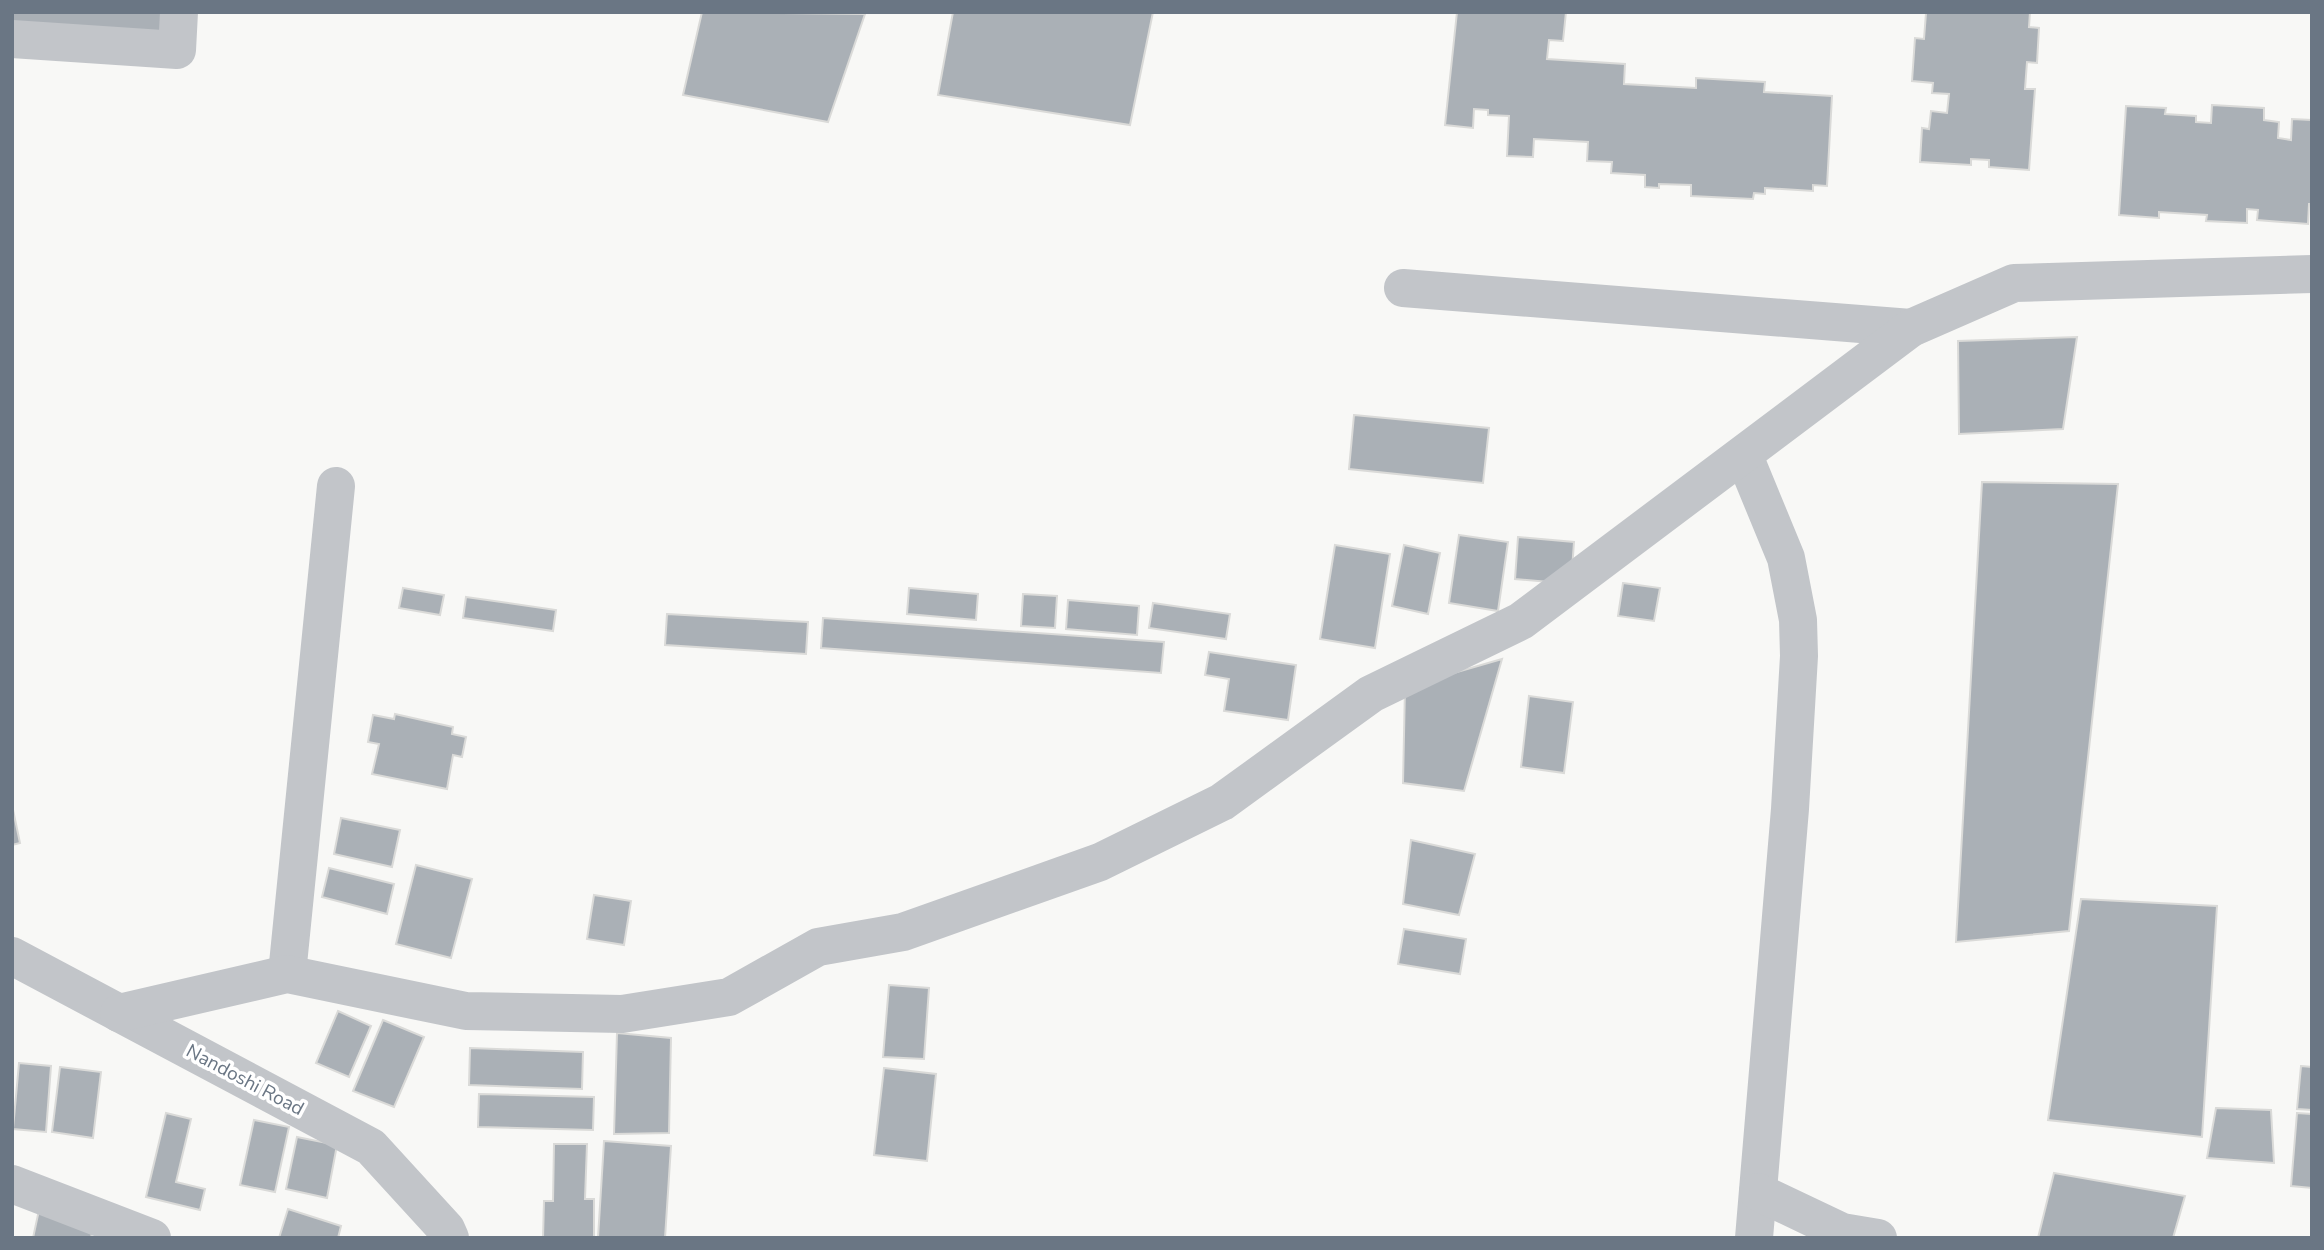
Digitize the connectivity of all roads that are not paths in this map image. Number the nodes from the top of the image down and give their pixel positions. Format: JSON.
{"nodes":[{"id":1,"x":178,"y":12,"type":"edge"},
{"id":2,"x":12,"y":38,"type":"edge"},
{"id":3,"x":2312,"y":274,"type":"edge"},
{"id":4,"x":1403,"y":288,"type":"dead end"},
{"id":5,"x":1911,"y":328,"type":"junction"},
{"id":6,"x":1744,"y":456,"type":"junction"},
{"id":7,"x":336,"y":486,"type":"dead end"},
{"id":8,"x":12,"y":956,"type":"edge"},
{"id":9,"x":287,"y":974,"type":"junction"},
{"id":10,"x":119,"y":1013,"type":"junction"},
{"id":11,"x":12,"y":1184,"type":"edge"},
{"id":12,"x":1758,"y":1192,"type":"junction"},
{"id":13,"x":152,"y":1238,"type":"edge"},
{"id":14,"x":450,"y":1238,"type":"edge"},
{"id":15,"x":1754,"y":1238,"type":"edge"},
{"id":16,"x":1878,"y":1238,"type":"edge"}],
"edges":[{"from":1,"to":2,"type":"street"},
{"from":3,"to":5,"type":"street"},
{"from":4,"to":5,"type":"street"},
{"from":5,"to":6,"type":"street"},
{"from":6,"to":9,"type":"street"},
{"from":6,"to":12,"type":"street"},
{"from":7,"to":9,"type":"street"},
{"from":8,"to":10,"type":"street","name":"Nandoshi Road"},
{"from":9,"to":10,"type":"street"},
{"from":10,"to":14,"type":"street","name":"Nandoshi Road"},
{"from":11,"to":13,"type":"street"},
{"from":12,"to":15,"type":"street"},
{"from":12,"to":16,"type":"street"}]}
